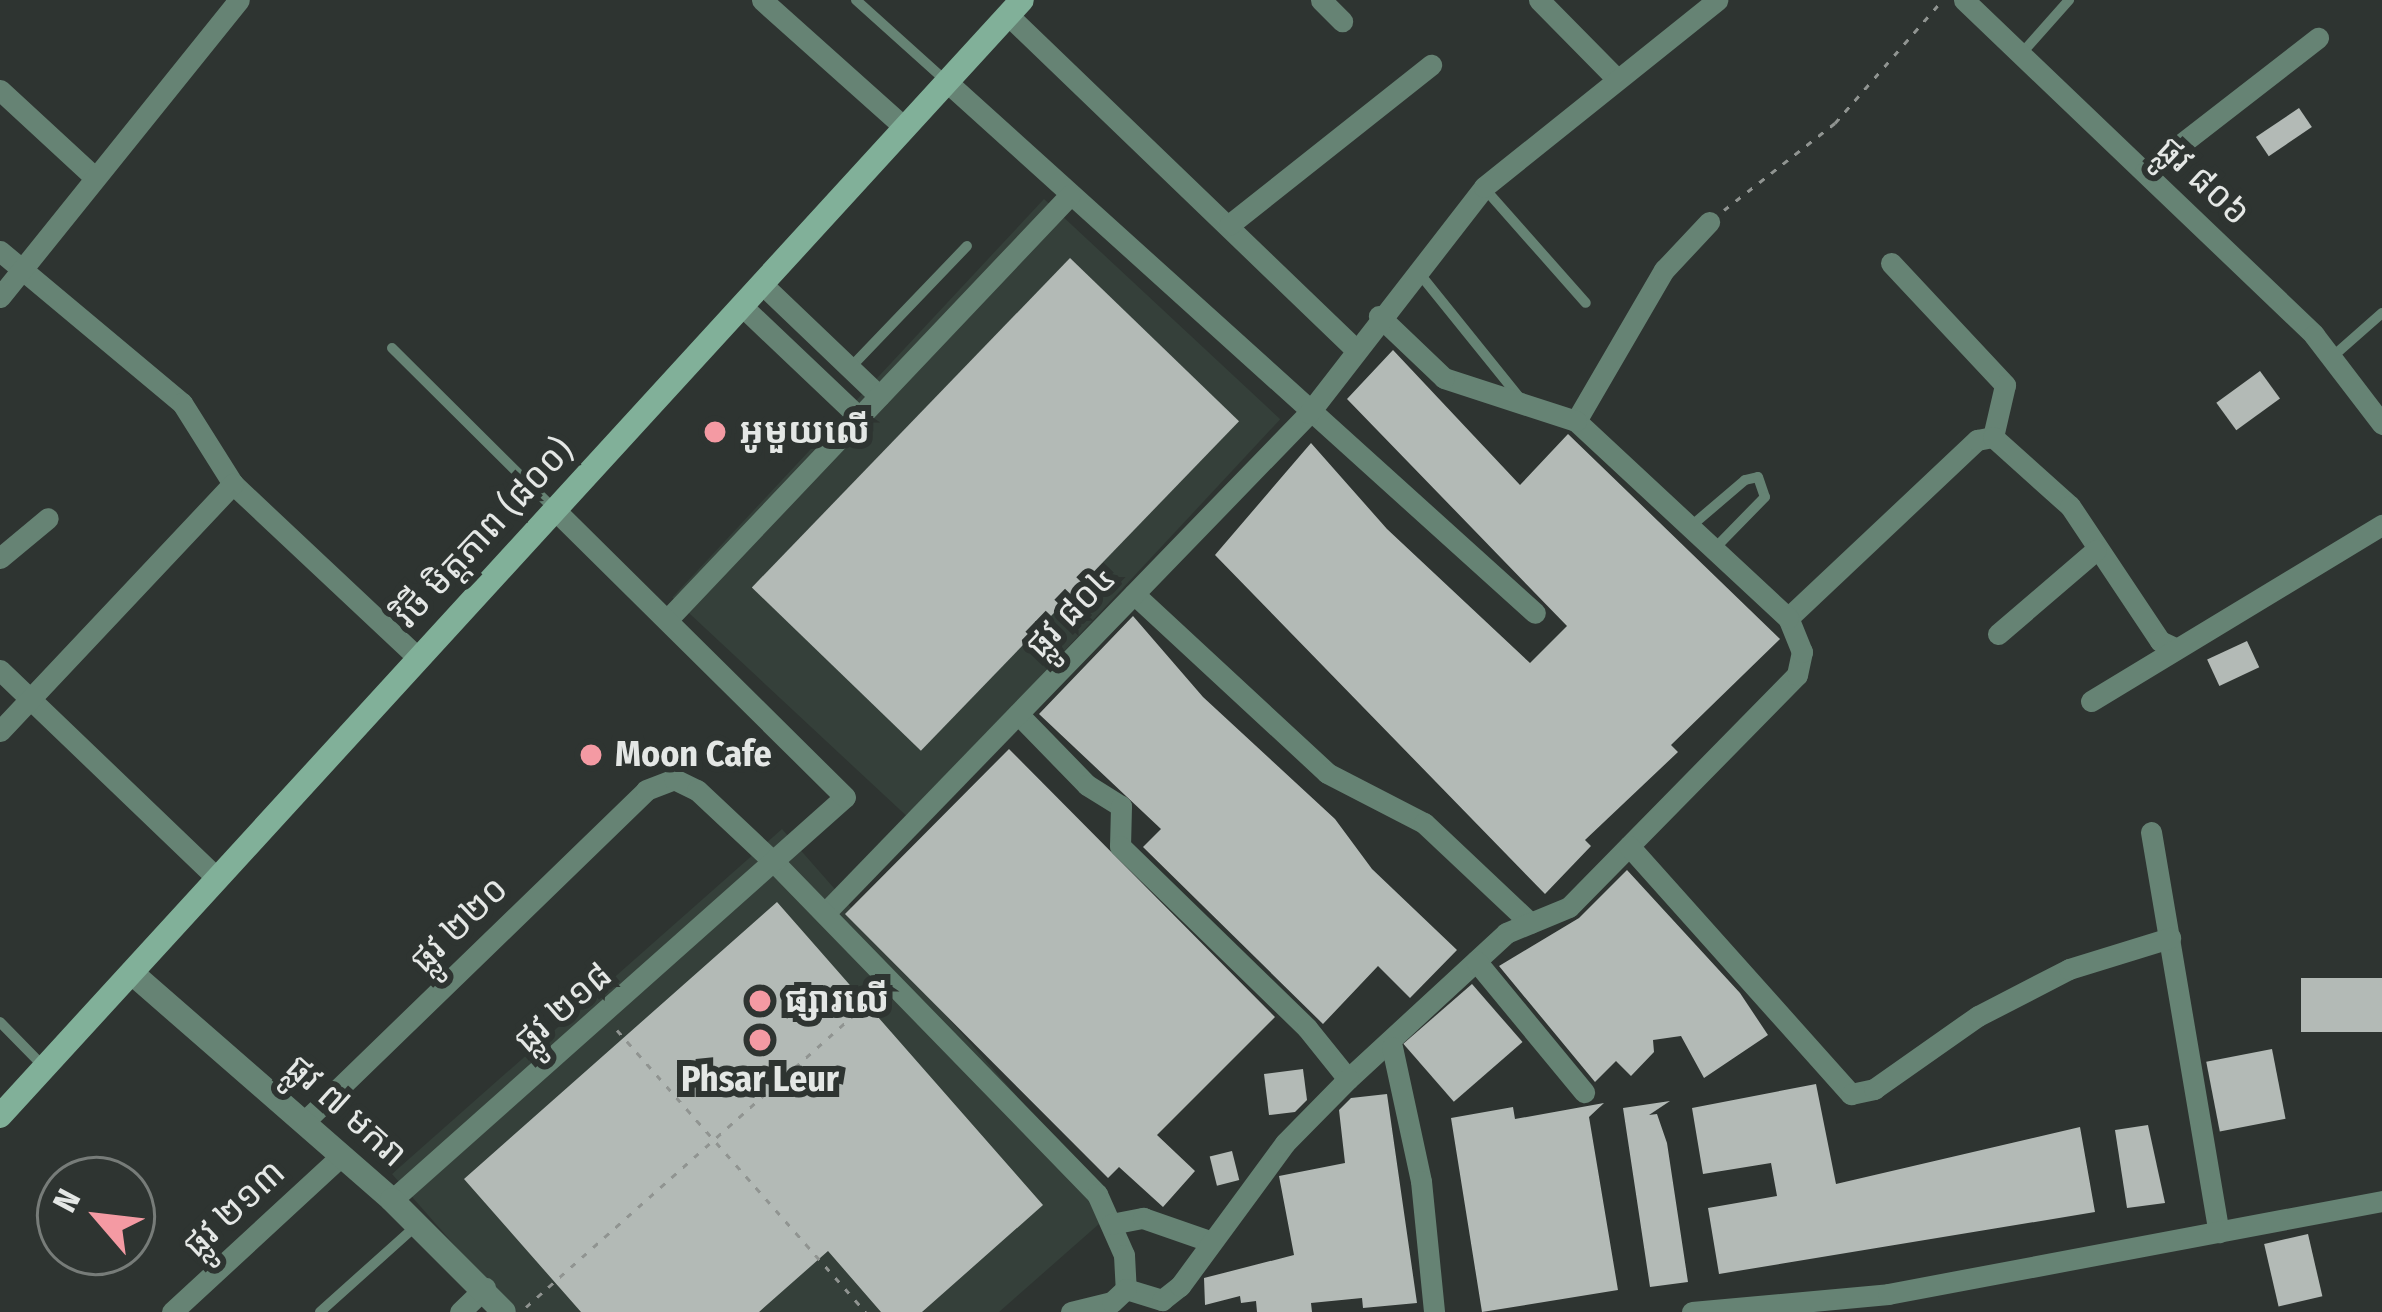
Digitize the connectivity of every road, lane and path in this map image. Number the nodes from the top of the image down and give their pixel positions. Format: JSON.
{"nodes":[{"id":1,"x":239,"y":0,"type":"edge"},
{"id":2,"x":762,"y":0,"type":"edge"},
{"id":3,"x":856,"y":0,"type":"edge"},
{"id":4,"x":1321,"y":0,"type":"edge"},
{"id":5,"x":1539,"y":0,"type":"edge"},
{"id":6,"x":1717,"y":0,"type":"edge"},
{"id":7,"x":1943,"y":0,"type":"edge"},
{"id":8,"x":1964,"y":0,"type":"edge"},
{"id":9,"x":2069,"y":0,"type":"edge"},
{"id":10,"x":1015,"y":8,"type":"edge"},
{"id":11,"x":1342,"y":21,"type":"dead end"},
{"id":12,"x":2318,"y":38,"type":"dead end"},
{"id":13,"x":2022,"y":52,"type":"junction"},
{"id":14,"x":1431,"y":65,"type":"dead end"},
{"id":15,"x":1615,"y":77,"type":"junction"},
{"id":16,"x":947,"y":82,"type":"junction"},
{"id":17,"x":0,"y":89,"type":"edge"},
{"id":18,"x":905,"y":128,"type":"junction"},
{"id":19,"x":2145,"y":172,"type":"junction"},
{"id":20,"x":92,"y":175,"type":"junction"},
{"id":21,"x":1484,"y":187,"type":"junction"},
{"id":22,"x":1070,"y":195,"type":"junction"},
{"id":23,"x":1708,"y":223,"type":"joint"},
{"id":24,"x":1229,"y":225,"type":"junction"},
{"id":25,"x":967,"y":247,"type":"dead end"},
{"id":26,"x":0,"y":251,"type":"edge"},
{"id":27,"x":1891,"y":263,"type":"dead end"},
{"id":28,"x":26,"y":268,"type":"junction"},
{"id":29,"x":1416,"y":270,"type":"junction"},
{"id":30,"x":762,"y":284,"type":"junction"},
{"id":31,"x":0,"y":297,"type":"edge"},
{"id":32,"x":1586,"y":303,"type":"dead end"},
{"id":33,"x":742,"y":306,"type":"junction"},
{"id":34,"x":2382,"y":313,"type":"edge"},
{"id":35,"x":1378,"y":316,"type":"junction"},
{"id":36,"x":392,"y":348,"type":"dead end"},
{"id":37,"x":1357,"y":350,"type":"junction"},
{"id":38,"x":2331,"y":358,"type":"junction"},
{"id":39,"x":850,"y":368,"type":"junction"},
{"id":40,"x":879,"y":396,"type":"junction"},
{"id":41,"x":1522,"y":401,"type":"junction"},
{"id":42,"x":1309,"y":413,"type":"junction"},
{"id":43,"x":859,"y":417,"type":"junction"},
{"id":44,"x":1576,"y":421,"type":"junction"},
{"id":45,"x":2382,"y":424,"type":"edge"},
{"id":46,"x":1993,"y":437,"type":"junction"},
{"id":47,"x":233,"y":484,"type":"junction"},
{"id":48,"x":555,"y":510,"type":"junction"},
{"id":49,"x":48,"y":518,"type":"dead end"},
{"id":50,"x":2382,"y":525,"type":"edge"},
{"id":51,"x":1690,"y":527,"type":"junction"},
{"id":52,"x":1714,"y":549,"type":"junction"},
{"id":53,"x":2096,"y":550,"type":"junction"},
{"id":54,"x":0,"y":558,"type":"edge"},
{"id":55,"x":1134,"y":594,"type":"junction"},
{"id":56,"x":1535,"y":613,"type":"dead end"},
{"id":57,"x":1788,"y":618,"type":"junction"},
{"id":58,"x":667,"y":620,"type":"junction"},
{"id":59,"x":1998,"y":634,"type":"dead end"},
{"id":60,"x":2173,"y":647,"type":"junction"},
{"id":61,"x":418,"y":658,"type":"junction"},
{"id":62,"x":0,"y":670,"type":"edge"},
{"id":63,"x":2092,"y":700,"type":"dead end"},
{"id":64,"x":26,"y":703,"type":"junction"},
{"id":65,"x":1018,"y":714,"type":"junction"},
{"id":66,"x":0,"y":731,"type":"edge"},
{"id":67,"x":2151,"y":832,"type":"dead end"},
{"id":68,"x":1629,"y":846,"type":"junction"},
{"id":69,"x":777,"y":865,"type":"junction"},
{"id":70,"x":217,"y":878,"type":"junction"},
{"id":71,"x":825,"y":913,"type":"junction"},
{"id":72,"x":1530,"y":923,"type":"junction"},
{"id":73,"x":2170,"y":938,"type":"junction"},
{"id":74,"x":1476,"y":961,"type":"junction"},
{"id":75,"x":132,"y":973,"type":"junction"},
{"id":76,"x":892,"y":982,"type":"junction"},
{"id":77,"x":604,"y":1016,"type":"junction"},
{"id":78,"x":0,"y":1022,"type":"edge"},
{"id":79,"x":1392,"y":1047,"type":"junction"},
{"id":80,"x":45,"y":1068,"type":"junction"},
{"id":81,"x":1348,"y":1079,"type":"junction"},
{"id":82,"x":1584,"y":1092,"type":"dead end"},
{"id":83,"x":0,"y":1116,"type":"edge"},
{"id":84,"x":305,"y":1121,"type":"junction"},
{"id":85,"x":714,"y":1139,"type":"junction"},
{"id":86,"x":342,"y":1155,"type":"junction"},
{"id":87,"x":392,"y":1200,"type":"junction"},
{"id":88,"x":2382,"y":1201,"type":"edge"},
{"id":89,"x":418,"y":1224,"type":"junction"},
{"id":90,"x":1111,"y":1224,"type":"junction"},
{"id":91,"x":2219,"y":1232,"type":"junction"},
{"id":92,"x":1209,"y":1241,"type":"junction"},
{"id":93,"x":485,"y":1288,"type":"junction"},
{"id":94,"x":1126,"y":1288,"type":"junction"},
{"id":95,"x":172,"y":1312,"type":"edge"},
{"id":96,"x":320,"y":1312,"type":"edge"},
{"id":97,"x":460,"y":1312,"type":"edge"},
{"id":98,"x":504,"y":1312,"type":"edge"},
{"id":99,"x":520,"y":1312,"type":"edge"},
{"id":100,"x":866,"y":1312,"type":"edge"},
{"id":101,"x":1071,"y":1312,"type":"edge"},
{"id":102,"x":1434,"y":1312,"type":"edge"},
{"id":103,"x":1692,"y":1312,"type":"edge"}],
"edges":[{"from":1,"to":20,"type":"street"},
{"from":2,"to":18,"type":"street"},
{"from":3,"to":16,"type":"lane"},
{"from":4,"to":11,"type":"street"},
{"from":5,"to":15,"type":"street"},
{"from":6,"to":15,"type":"street","name":"ផ្លូវ ៨០៤"},
{"from":7,"to":23,"type":"path"},
{"from":8,"to":13,"type":"street","name":"ផ្លូវ ៨០៦"},
{"from":9,"to":13,"type":"lane"},
{"from":10,"to":16,"type":"main road","name":"វិថី មិត្តភាព (៨០០)"},
{"from":10,"to":24,"type":"street"},
{"from":12,"to":19,"type":"street"},
{"from":13,"to":19,"type":"street","name":"ផ្លូវ ៨០៦"},
{"from":14,"to":24,"type":"street"},
{"from":15,"to":21,"type":"street","name":"ផ្លូវ ៨០៤"},
{"from":16,"to":18,"type":"main road","name":"វិថី មិត្តភាព (៨០០)"},
{"from":16,"to":22,"type":"street"},
{"from":17,"to":20,"type":"street"},
{"from":18,"to":30,"type":"main road","name":"វិថី មិត្តភាព (៨០០)"},
{"from":19,"to":38,"type":"street","name":"ផ្លូវ ៨០៦"},
{"from":20,"to":28,"type":"street"},
{"from":21,"to":29,"type":"street","name":"ផ្លូវ ៨០៤"},
{"from":21,"to":32,"type":"lane"},
{"from":22,"to":40,"type":"street"},
{"from":22,"to":42,"type":"street"},
{"from":23,"to":44,"type":"street"},
{"from":24,"to":37,"type":"street"},
{"from":25,"to":39,"type":"lane"},
{"from":26,"to":28,"type":"street"},
{"from":27,"to":46,"type":"street"},
{"from":28,"to":31,"type":"street"},
{"from":28,"to":47,"type":"street"},
{"from":29,"to":35,"type":"street","name":"ផ្លូវ ៨០៤"},
{"from":29,"to":41,"type":"lane"},
{"from":30,"to":33,"type":"main road","name":"វិថី មិត្តភាព (៨០០)"},
{"from":30,"to":39,"type":"street"},
{"from":33,"to":43,"type":"street"},
{"from":33,"to":48,"type":"main road","name":"វិថី មិត្តភាព (៨០០)"},
{"from":34,"to":38,"type":"lane"},
{"from":35,"to":37,"type":"street","name":"ផ្លូវ ៨០៤"},
{"from":35,"to":41,"type":"street"},
{"from":36,"to":48,"type":"lane"},
{"from":37,"to":42,"type":"street","name":"ផ្លូវ ៨០៤"},
{"from":38,"to":45,"type":"street","name":"ផ្លូវ ៨០៦"},
{"from":39,"to":40,"type":"street"},
{"from":40,"to":43,"type":"street"},
{"from":41,"to":44,"type":"street"},
{"from":42,"to":55,"type":"street","name":"ផ្លូវ ៨០៤"},
{"from":42,"to":56,"type":"street"},
{"from":43,"to":58,"type":"street"},
{"from":44,"to":51,"type":"street"},
{"from":46,"to":53,"type":"street"},
{"from":46,"to":57,"type":"street"},
{"from":47,"to":61,"type":"street"},
{"from":47,"to":64,"type":"street"},
{"from":48,"to":58,"type":"street"},
{"from":48,"to":61,"type":"main road","name":"វិថី មិត្តភាព (៨០០)"},
{"from":49,"to":54,"type":"street"},
{"from":50,"to":60,"type":"street"},
{"from":51,"to":52,"type":"street"},
{"from":51,"to":52,"type":"lane"},
{"from":52,"to":57,"type":"street"},
{"from":53,"to":59,"type":"street"},
{"from":53,"to":60,"type":"street"},
{"from":55,"to":65,"type":"street","name":"ផ្លូវ ៨០៤"},
{"from":55,"to":72,"type":"street"},
{"from":57,"to":68,"type":"street"},
{"from":58,"to":69,"type":"street","name":"ផ្លូវ ២១៨"},
{"from":60,"to":63,"type":"street"},
{"from":61,"to":70,"type":"main road","name":"វិថី មិត្តភាព (៨០០)"},
{"from":62,"to":64,"type":"street"},
{"from":64,"to":66,"type":"street"},
{"from":64,"to":70,"type":"street"},
{"from":65,"to":71,"type":"street","name":"ផ្លូវ ៨០៤"},
{"from":65,"to":81,"type":"street"},
{"from":67,"to":73,"type":"street"},
{"from":68,"to":72,"type":"street"},
{"from":68,"to":73,"type":"street"},
{"from":69,"to":71,"type":"street"},
{"from":69,"to":77,"type":"street","name":"ផ្លូវ ២១៨"},
{"from":69,"to":84,"type":"street","name":"ផ្លូវ ២២០"},
{"from":70,"to":75,"type":"main road","name":"វិថី មិត្តភាព (៨០០)"},
{"from":71,"to":76,"type":"street"},
{"from":72,"to":74,"type":"street"},
{"from":73,"to":91,"type":"street"},
{"from":74,"to":79,"type":"street"},
{"from":74,"to":82,"type":"street"},
{"from":75,"to":80,"type":"main road","name":"វិថី មិត្តភាព (៨០០)"},
{"from":75,"to":84,"type":"street","name":"ផ្លូវ ៧ មករា"},
{"from":76,"to":85,"type":"path"},
{"from":76,"to":90,"type":"street"},
{"from":77,"to":85,"type":"path"},
{"from":77,"to":87,"type":"street","name":"ផ្លូវ ២១៨"},
{"from":78,"to":80,"type":"lane"},
{"from":79,"to":81,"type":"street"},
{"from":79,"to":102,"type":"street"},
{"from":80,"to":83,"type":"main road","name":"វិថី មិត្តភាព (៨០០)"},
{"from":81,"to":92,"type":"street"},
{"from":84,"to":86,"type":"street","name":"ផ្លូវ ៧ មករា"},
{"from":85,"to":99,"type":"path"},
{"from":85,"to":100,"type":"path"},
{"from":86,"to":87,"type":"street","name":"ផ្លូវ ៧ មករា"},
{"from":86,"to":95,"type":"street","name":"ផ្លូវ ២១៣"},
{"from":87,"to":89,"type":"street","name":"ផ្លូវ ៧ មករា"},
{"from":88,"to":91,"type":"street"},
{"from":89,"to":93,"type":"street","name":"ផ្លូវ ៧ មករា"},
{"from":89,"to":96,"type":"lane"},
{"from":90,"to":92,"type":"street"},
{"from":90,"to":94,"type":"street"},
{"from":91,"to":103,"type":"street"},
{"from":92,"to":94,"type":"street"},
{"from":93,"to":97,"type":"street"},
{"from":93,"to":98,"type":"street","name":"ផ្លូវ ៧ មករា"},
{"from":94,"to":101,"type":"street"}]}
